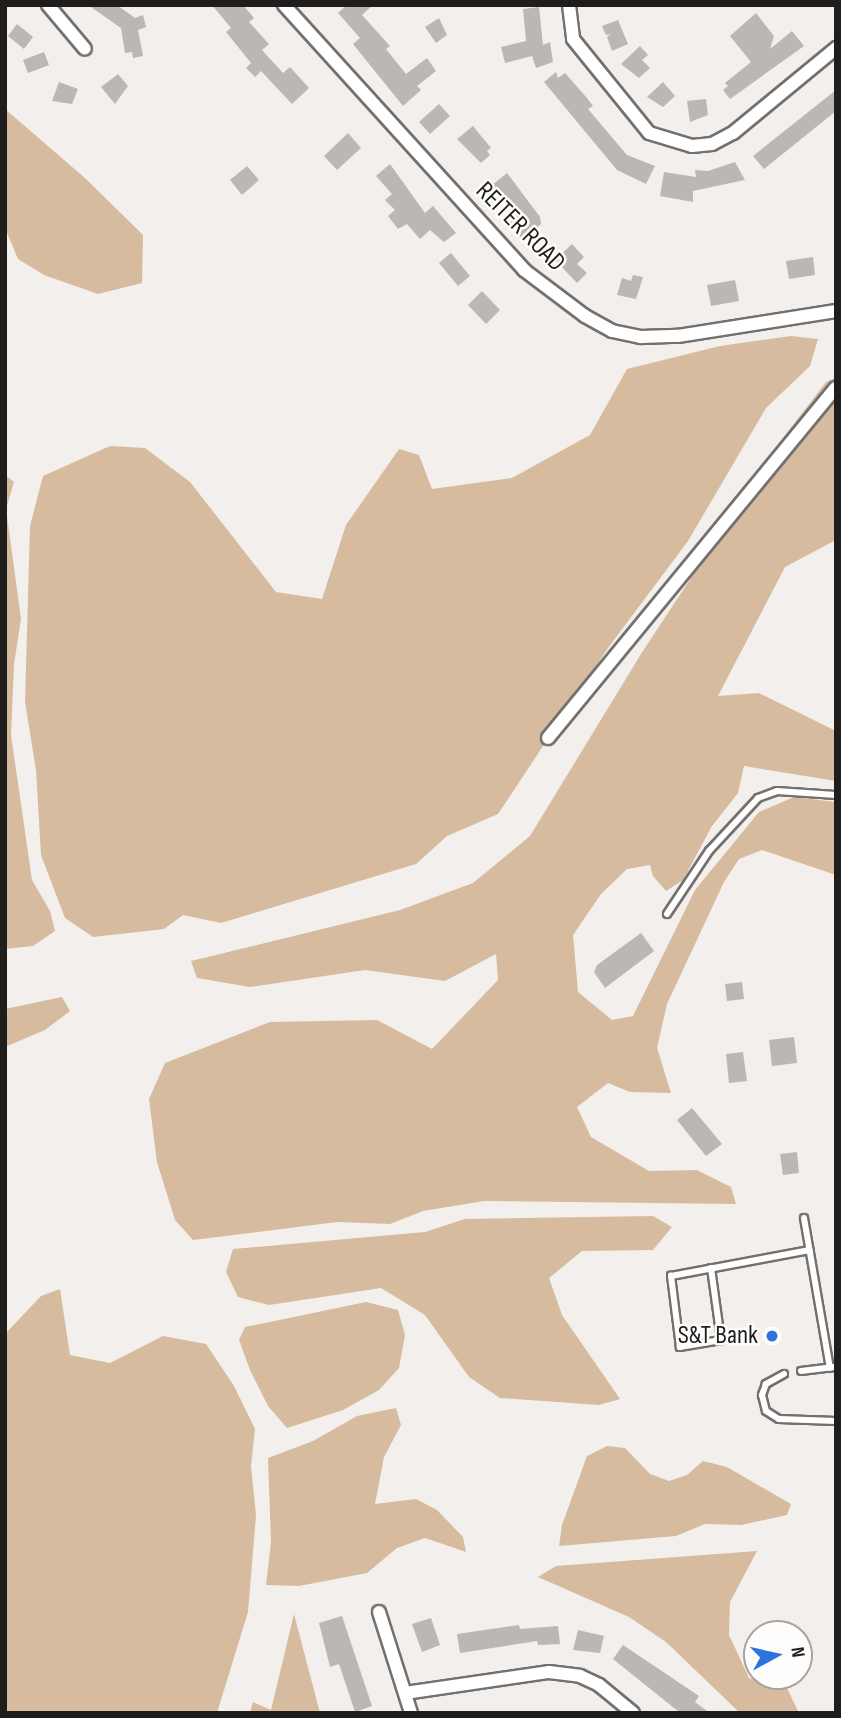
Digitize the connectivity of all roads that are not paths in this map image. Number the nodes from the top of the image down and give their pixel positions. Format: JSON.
{"nodes":[{"id":1,"x":48,"y":5,"type":"edge"},
{"id":2,"x":284,"y":5,"type":"edge"},
{"id":3,"x":569,"y":5,"type":"edge"},
{"id":4,"x":836,"y":48,"type":"edge"},
{"id":5,"x":85,"y":49,"type":"dead end"},
{"id":6,"x":836,"y":312,"type":"edge"},
{"id":7,"x":836,"y":388,"type":"edge"},
{"id":8,"x":548,"y":738,"type":"dead end"},
{"id":9,"x":836,"y":795,"type":"edge"},
{"id":10,"x":667,"y":914,"type":"dead end"},
{"id":11,"x":804,"y":1218,"type":"dead end"},
{"id":12,"x":810,"y":1250,"type":"junction"},
{"id":13,"x":711,"y":1268,"type":"junction"},
{"id":14,"x":833,"y":1368,"type":"edge"},
{"id":15,"x":801,"y":1371,"type":"dead end"},
{"id":16,"x":783,"y":1374,"type":"dead end"},
{"id":17,"x":836,"y":1421,"type":"edge"},
{"id":18,"x":379,"y":1612,"type":"dead end"},
{"id":19,"x":405,"y":1693,"type":"junction"},
{"id":20,"x":411,"y":1713,"type":"edge"},
{"id":21,"x":633,"y":1713,"type":"edge"}],
"edges":[{"from":1,"to":5,"type":"street"},
{"from":2,"to":6,"type":"street","name":"REITER ROAD"},
{"from":3,"to":4,"type":"street"},
{"from":7,"to":8,"type":"street"},
{"from":9,"to":10,"type":"lane"},
{"from":11,"to":12,"type":"lane"},
{"from":12,"to":13,"type":"lane"},
{"from":12,"to":14,"type":"lane"},
{"from":13,"to":13,"type":"lane"},
{"from":14,"to":15,"type":"lane"},
{"from":16,"to":17,"type":"lane"},
{"from":18,"to":19,"type":"street"},
{"from":19,"to":20,"type":"street"},
{"from":19,"to":21,"type":"street"}]}
